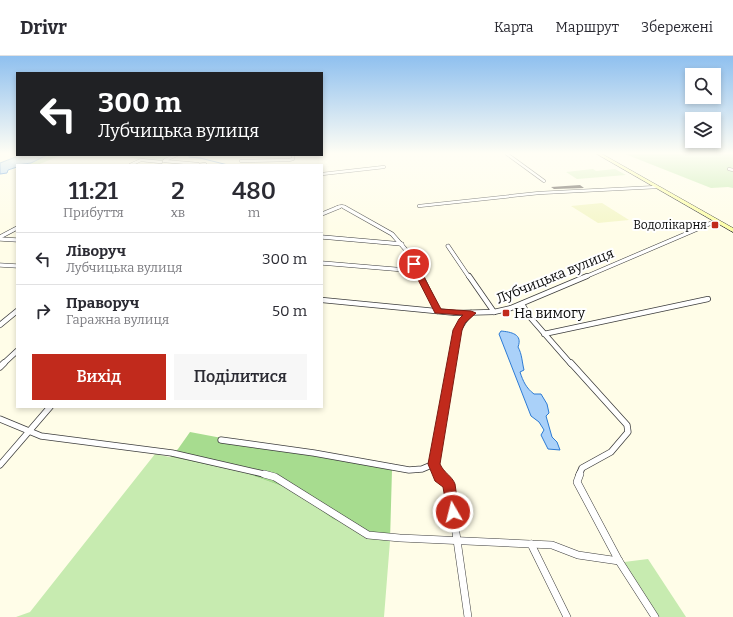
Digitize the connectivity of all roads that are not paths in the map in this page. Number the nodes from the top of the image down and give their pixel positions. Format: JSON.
{"nodes":[{"id":1,"x":645,"y":180,"type":"edge"},
{"id":2,"x":657,"y":187,"type":"junction"},
{"id":3,"x":419,"y":206,"type":"dead end"},
{"id":4,"x":323,"y":214,"type":"edge"},
{"id":5,"x":716,"y":221,"type":"junction"},
{"id":6,"x":16,"y":229,"type":"edge"},
{"id":7,"x":733,"y":230,"type":"edge"},
{"id":8,"x":323,"y":237,"type":"edge"},
{"id":9,"x":0,"y":238,"type":"edge"},
{"id":10,"x":16,"y":240,"type":"edge"},
{"id":11,"x":402,"y":244,"type":"junction"},
{"id":12,"x":448,"y":246,"type":"dead end"},
{"id":13,"x":323,"y":263,"type":"edge"},
{"id":14,"x":1,"y":265,"type":"edge"},
{"id":15,"x":15,"y":266,"type":"edge"},
{"id":16,"x":417,"y":271,"type":"junction"},
{"id":17,"x":708,"y":299,"type":"dead end"},
{"id":18,"x":323,"y":300,"type":"edge"},
{"id":19,"x":522,"y":304,"type":"junction"},
{"id":20,"x":438,"y":311,"type":"junction"},
{"id":21,"x":16,"y":312,"type":"edge"},
{"id":22,"x":494,"y":312,"type":"junction"},
{"id":23,"x":471,"y":313,"type":"junction"},
{"id":24,"x":0,"y":325,"type":"edge"},
{"id":25,"x":544,"y":334,"type":"junction"},
{"id":26,"x":16,"y":352,"type":"edge"},
{"id":27,"x":0,"y":367,"type":"edge"},
{"id":28,"x":49,"y":408,"type":"edge"},
{"id":29,"x":0,"y":419,"type":"edge"},
{"id":30,"x":30,"y":432,"type":"junction"},
{"id":31,"x":221,"y":440,"type":"dead end"},
{"id":32,"x":434,"y":464,"type":"junction"},
{"id":33,"x":0,"y":465,"type":"edge"},
{"id":34,"x":456,"y":540,"type":"junction"},
{"id":35,"x":531,"y":544,"type":"junction"},
{"id":36,"x":619,"y":561,"type":"junction"},
{"id":37,"x":468,"y":617,"type":"edge"},
{"id":38,"x":568,"y":617,"type":"edge"},
{"id":39,"x":655,"y":617,"type":"edge"}],
"edges":[{"from":1,"to":2,"type":"main road"},
{"from":2,"to":3,"type":"street"},
{"from":2,"to":5,"type":"main road"},
{"from":4,"to":11,"type":"street"},
{"from":5,"to":7,"type":"main road"},
{"from":5,"to":19,"type":"street","name":"Лубчицька вулиця"},
{"from":6,"to":9,"type":"street"},
{"from":8,"to":11,"type":"street"},
{"from":9,"to":10,"type":"street"},
{"from":11,"to":16,"type":"street"},
{"from":12,"to":22,"type":"street"},
{"from":13,"to":16,"type":"street"},
{"from":14,"to":15,"type":"street"},
{"from":16,"to":20,"type":"street"},
{"from":17,"to":25,"type":"street"},
{"from":18,"to":20,"type":"street","name":"Лубчицька вулиця"},
{"from":19,"to":22,"type":"street","name":"Лубчицька вулиця"},
{"from":19,"to":25,"type":"street"},
{"from":20,"to":23,"type":"street","name":"Лубчицька вулиця"},
{"from":21,"to":24,"type":"street"},
{"from":22,"to":23,"type":"street","name":"Лубчицька вулиця"},
{"from":23,"to":32,"type":"street"},
{"from":25,"to":36,"type":"street"},
{"from":26,"to":27,"type":"street"},
{"from":28,"to":30,"type":"street"},
{"from":29,"to":30,"type":"street"},
{"from":30,"to":33,"type":"street"},
{"from":30,"to":34,"type":"street"},
{"from":31,"to":32,"type":"street"},
{"from":32,"to":34,"type":"street"},
{"from":34,"to":35,"type":"street"},
{"from":34,"to":37,"type":"street"},
{"from":35,"to":36,"type":"street"},
{"from":35,"to":38,"type":"street"},
{"from":36,"to":39,"type":"street"}]}
